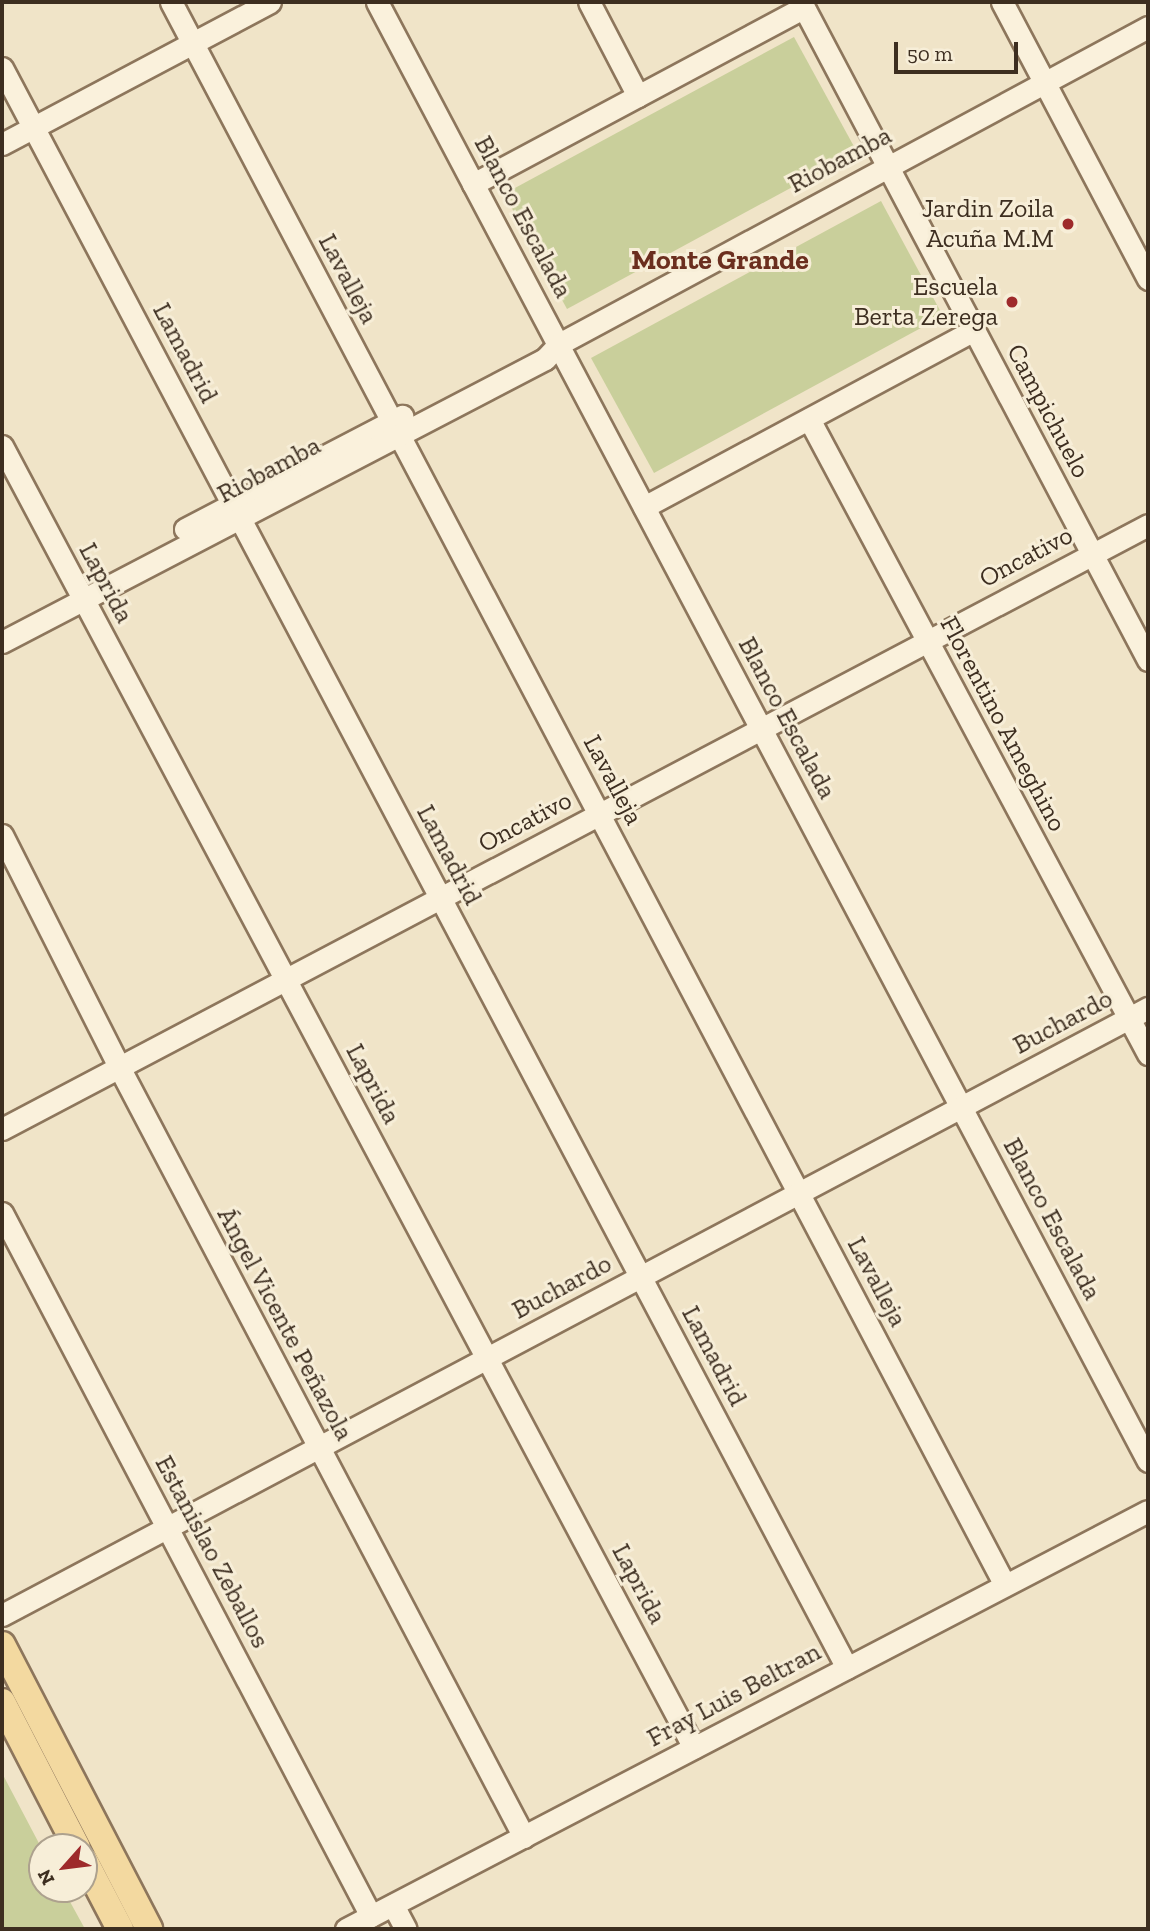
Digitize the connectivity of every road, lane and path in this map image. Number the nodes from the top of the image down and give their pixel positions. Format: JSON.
{"nodes":[{"id":1,"x":171,"y":2,"type":"edge"},
{"id":2,"x":270,"y":2,"type":"edge"},
{"id":3,"x":377,"y":2,"type":"edge"},
{"id":4,"x":589,"y":2,"type":"edge"},
{"id":5,"x":1002,"y":2,"type":"edge"},
{"id":6,"x":802,"y":4,"type":"edge"},
{"id":7,"x":1148,"y":27,"type":"edge"},
{"id":8,"x":192,"y":43,"type":"junction"},
{"id":9,"x":2,"y":68,"type":"edge"},
{"id":10,"x":1044,"y":82,"type":"junction"},
{"id":11,"x":638,"y":96,"type":"junction"},
{"id":12,"x":33,"y":127,"type":"junction"},
{"id":13,"x":2,"y":144,"type":"edge"},
{"id":14,"x":888,"y":166,"type":"junction"},
{"id":15,"x":473,"y":184,"type":"junction"},
{"id":16,"x":1148,"y":279,"type":"edge"},
{"id":17,"x":974,"y":330,"type":"junction"},
{"id":18,"x":559,"y":344,"type":"junction"},
{"id":19,"x":809,"y":419,"type":"junction"},
{"id":20,"x":395,"y":427,"type":"junction"},
{"id":21,"x":2,"y":446,"type":"edge"},
{"id":22,"x":644,"y":507,"type":"junction"},
{"id":23,"x":237,"y":510,"type":"junction"},
{"id":24,"x":1148,"y":525,"type":"edge"},
{"id":25,"x":1093,"y":554,"type":"junction"},
{"id":26,"x":80,"y":593,"type":"junction"},
{"id":27,"x":2,"y":626,"type":"edge"},
{"id":28,"x":927,"y":641,"type":"junction"},
{"id":29,"x":2,"y":642,"type":"edge"},
{"id":30,"x":1148,"y":660,"type":"edge"},
{"id":31,"x":761,"y":729,"type":"junction"},
{"id":32,"x":599,"y":814,"type":"junction"},
{"id":33,"x":2,"y":835,"type":"edge"},
{"id":34,"x":440,"y":898,"type":"junction"},
{"id":35,"x":286,"y":979,"type":"junction"},
{"id":36,"x":1148,"y":1008,"type":"edge"},
{"id":37,"x":1129,"y":1018,"type":"junction"},
{"id":38,"x":1148,"y":1054,"type":"edge"},
{"id":39,"x":119,"y":1067,"type":"junction"},
{"id":40,"x":961,"y":1107,"type":"junction"},
{"id":41,"x":2,"y":1129,"type":"edge"},
{"id":42,"x":799,"y":1193,"type":"junction"},
{"id":43,"x":2,"y":1213,"type":"edge"},
{"id":44,"x":640,"y":1277,"type":"junction"},
{"id":45,"x":487,"y":1358,"type":"junction"},
{"id":46,"x":318,"y":1448,"type":"junction"},
{"id":47,"x":1148,"y":1461,"type":"edge"},
{"id":48,"x":1148,"y":1511,"type":"edge"},
{"id":49,"x":167,"y":1528,"type":"junction"},
{"id":50,"x":1005,"y":1585,"type":"junction"},
{"id":51,"x":2,"y":1615,"type":"edge"},
{"id":52,"x":2,"y":1644,"type":"edge"},
{"id":53,"x":847,"y":1668,"type":"junction"},
{"id":54,"x":2,"y":1702,"type":"edge"},
{"id":55,"x":694,"y":1748,"type":"junction"},
{"id":56,"x":70,"y":1833,"type":"edge"},
{"id":57,"x":524,"y":1837,"type":"junction"},
{"id":58,"x":98,"y":1887,"type":"edge"},
{"id":59,"x":393,"y":1905,"type":"junction"},
{"id":60,"x":371,"y":1916,"type":"junction"},
{"id":61,"x":120,"y":1929,"type":"edge"},
{"id":62,"x":149,"y":1929,"type":"edge"},
{"id":63,"x":346,"y":1929,"type":"edge"},
{"id":64,"x":406,"y":1929,"type":"edge"}],
"edges":[{"from":1,"to":8,"type":"street","name":"Lavalleja"},
{"from":2,"to":8,"type":"street"},
{"from":3,"to":15,"type":"street","name":"Blanco Escalada"},
{"from":4,"to":11,"type":"street"},
{"from":5,"to":10,"type":"street"},
{"from":6,"to":11,"type":"street"},
{"from":6,"to":14,"type":"street","name":"Campichuelo"},
{"from":7,"to":10,"type":"street","name":"Riobamba"},
{"from":8,"to":12,"type":"street"},
{"from":8,"to":20,"type":"street","name":"Lavalleja"},
{"from":9,"to":12,"type":"street","name":"Lamadrid"},
{"from":10,"to":14,"type":"street","name":"Riobamba"},
{"from":10,"to":16,"type":"street"},
{"from":11,"to":15,"type":"street"},
{"from":12,"to":13,"type":"street"},
{"from":12,"to":23,"type":"street","name":"Lamadrid"},
{"from":14,"to":17,"type":"street","name":"Campichuelo"},
{"from":14,"to":18,"type":"street","name":"Riobamba"},
{"from":15,"to":18,"type":"street","name":"Blanco Escalada"},
{"from":17,"to":19,"type":"street"},
{"from":17,"to":25,"type":"street","name":"Campichuelo"},
{"from":18,"to":20,"type":"street","name":"Riobamba"},
{"from":18,"to":22,"type":"street","name":"Blanco Escalada"},
{"from":19,"to":22,"type":"street"},
{"from":19,"to":28,"type":"street","name":"Florentino Ameghino"},
{"from":20,"to":23,"type":"street","name":"Riobamba"},
{"from":20,"to":32,"type":"street","name":"Lavalleja"},
{"from":21,"to":26,"type":"street","name":"Laprida"},
{"from":22,"to":31,"type":"street","name":"Blanco Escalada"},
{"from":23,"to":26,"type":"street","name":"Riobamba"},
{"from":23,"to":34,"type":"street","name":"Lamadrid"},
{"from":24,"to":25,"type":"street","name":"Oncativo"},
{"from":25,"to":28,"type":"street","name":"Oncativo"},
{"from":25,"to":30,"type":"street","name":"Campichuelo"},
{"from":26,"to":27,"type":"street","name":"Riobamba"},
{"from":26,"to":29,"type":"street","name":"Riobamba"},
{"from":26,"to":35,"type":"street","name":"Laprida"},
{"from":28,"to":31,"type":"street","name":"Oncativo"},
{"from":28,"to":37,"type":"street","name":"Florentino Ameghino"},
{"from":31,"to":32,"type":"street","name":"Oncativo"},
{"from":31,"to":40,"type":"street","name":"Blanco Escalada"},
{"from":32,"to":34,"type":"street","name":"Oncativo"},
{"from":32,"to":42,"type":"street","name":"Lavalleja"},
{"from":33,"to":39,"type":"street","name":"Ángel Vicente Peñazola"},
{"from":34,"to":35,"type":"street","name":"Oncativo"},
{"from":34,"to":44,"type":"street","name":"Lamadrid"},
{"from":35,"to":39,"type":"street","name":"Oncativo"},
{"from":35,"to":45,"type":"street","name":"Laprida"},
{"from":36,"to":37,"type":"street","name":"Buchardo"},
{"from":37,"to":38,"type":"street","name":"Florentino Ameghino"},
{"from":37,"to":40,"type":"street","name":"Buchardo"},
{"from":39,"to":41,"type":"street","name":"Oncativo"},
{"from":39,"to":46,"type":"street","name":"Ángel Vicente Peñazola"},
{"from":40,"to":42,"type":"street","name":"Buchardo"},
{"from":40,"to":47,"type":"street","name":"Blanco Escalada"},
{"from":42,"to":44,"type":"street","name":"Buchardo"},
{"from":42,"to":50,"type":"street","name":"Lavalleja"},
{"from":43,"to":49,"type":"street","name":"Estanislao Zeballos"},
{"from":44,"to":45,"type":"street","name":"Buchardo"},
{"from":44,"to":53,"type":"street","name":"Lamadrid"},
{"from":45,"to":46,"type":"street","name":"Buchardo"},
{"from":45,"to":55,"type":"street","name":"Laprida"},
{"from":46,"to":49,"type":"street","name":"Buchardo"},
{"from":46,"to":57,"type":"street","name":"Ángel Vicente Peñazola"},
{"from":48,"to":50,"type":"street","name":"Fray Luis Beltran"},
{"from":49,"to":51,"type":"street","name":"Buchardo"},
{"from":49,"to":60,"type":"street","name":"Estanislao Zeballos"},
{"from":50,"to":53,"type":"street","name":"Fray Luis Beltran"},
{"from":52,"to":62,"type":"main road"},
{"from":53,"to":55,"type":"street","name":"Fray Luis Beltran"},
{"from":54,"to":56,"type":"main road"},
{"from":55,"to":57,"type":"street","name":"Fray Luis Beltran"},
{"from":57,"to":59,"type":"street","name":"Fray Luis Beltran"},
{"from":58,"to":61,"type":"main road"},
{"from":59,"to":60,"type":"street","name":"Fray Luis Beltran"},
{"from":59,"to":64,"type":"street"},
{"from":60,"to":63,"type":"street","name":"Fray Luis Beltran"}]}
